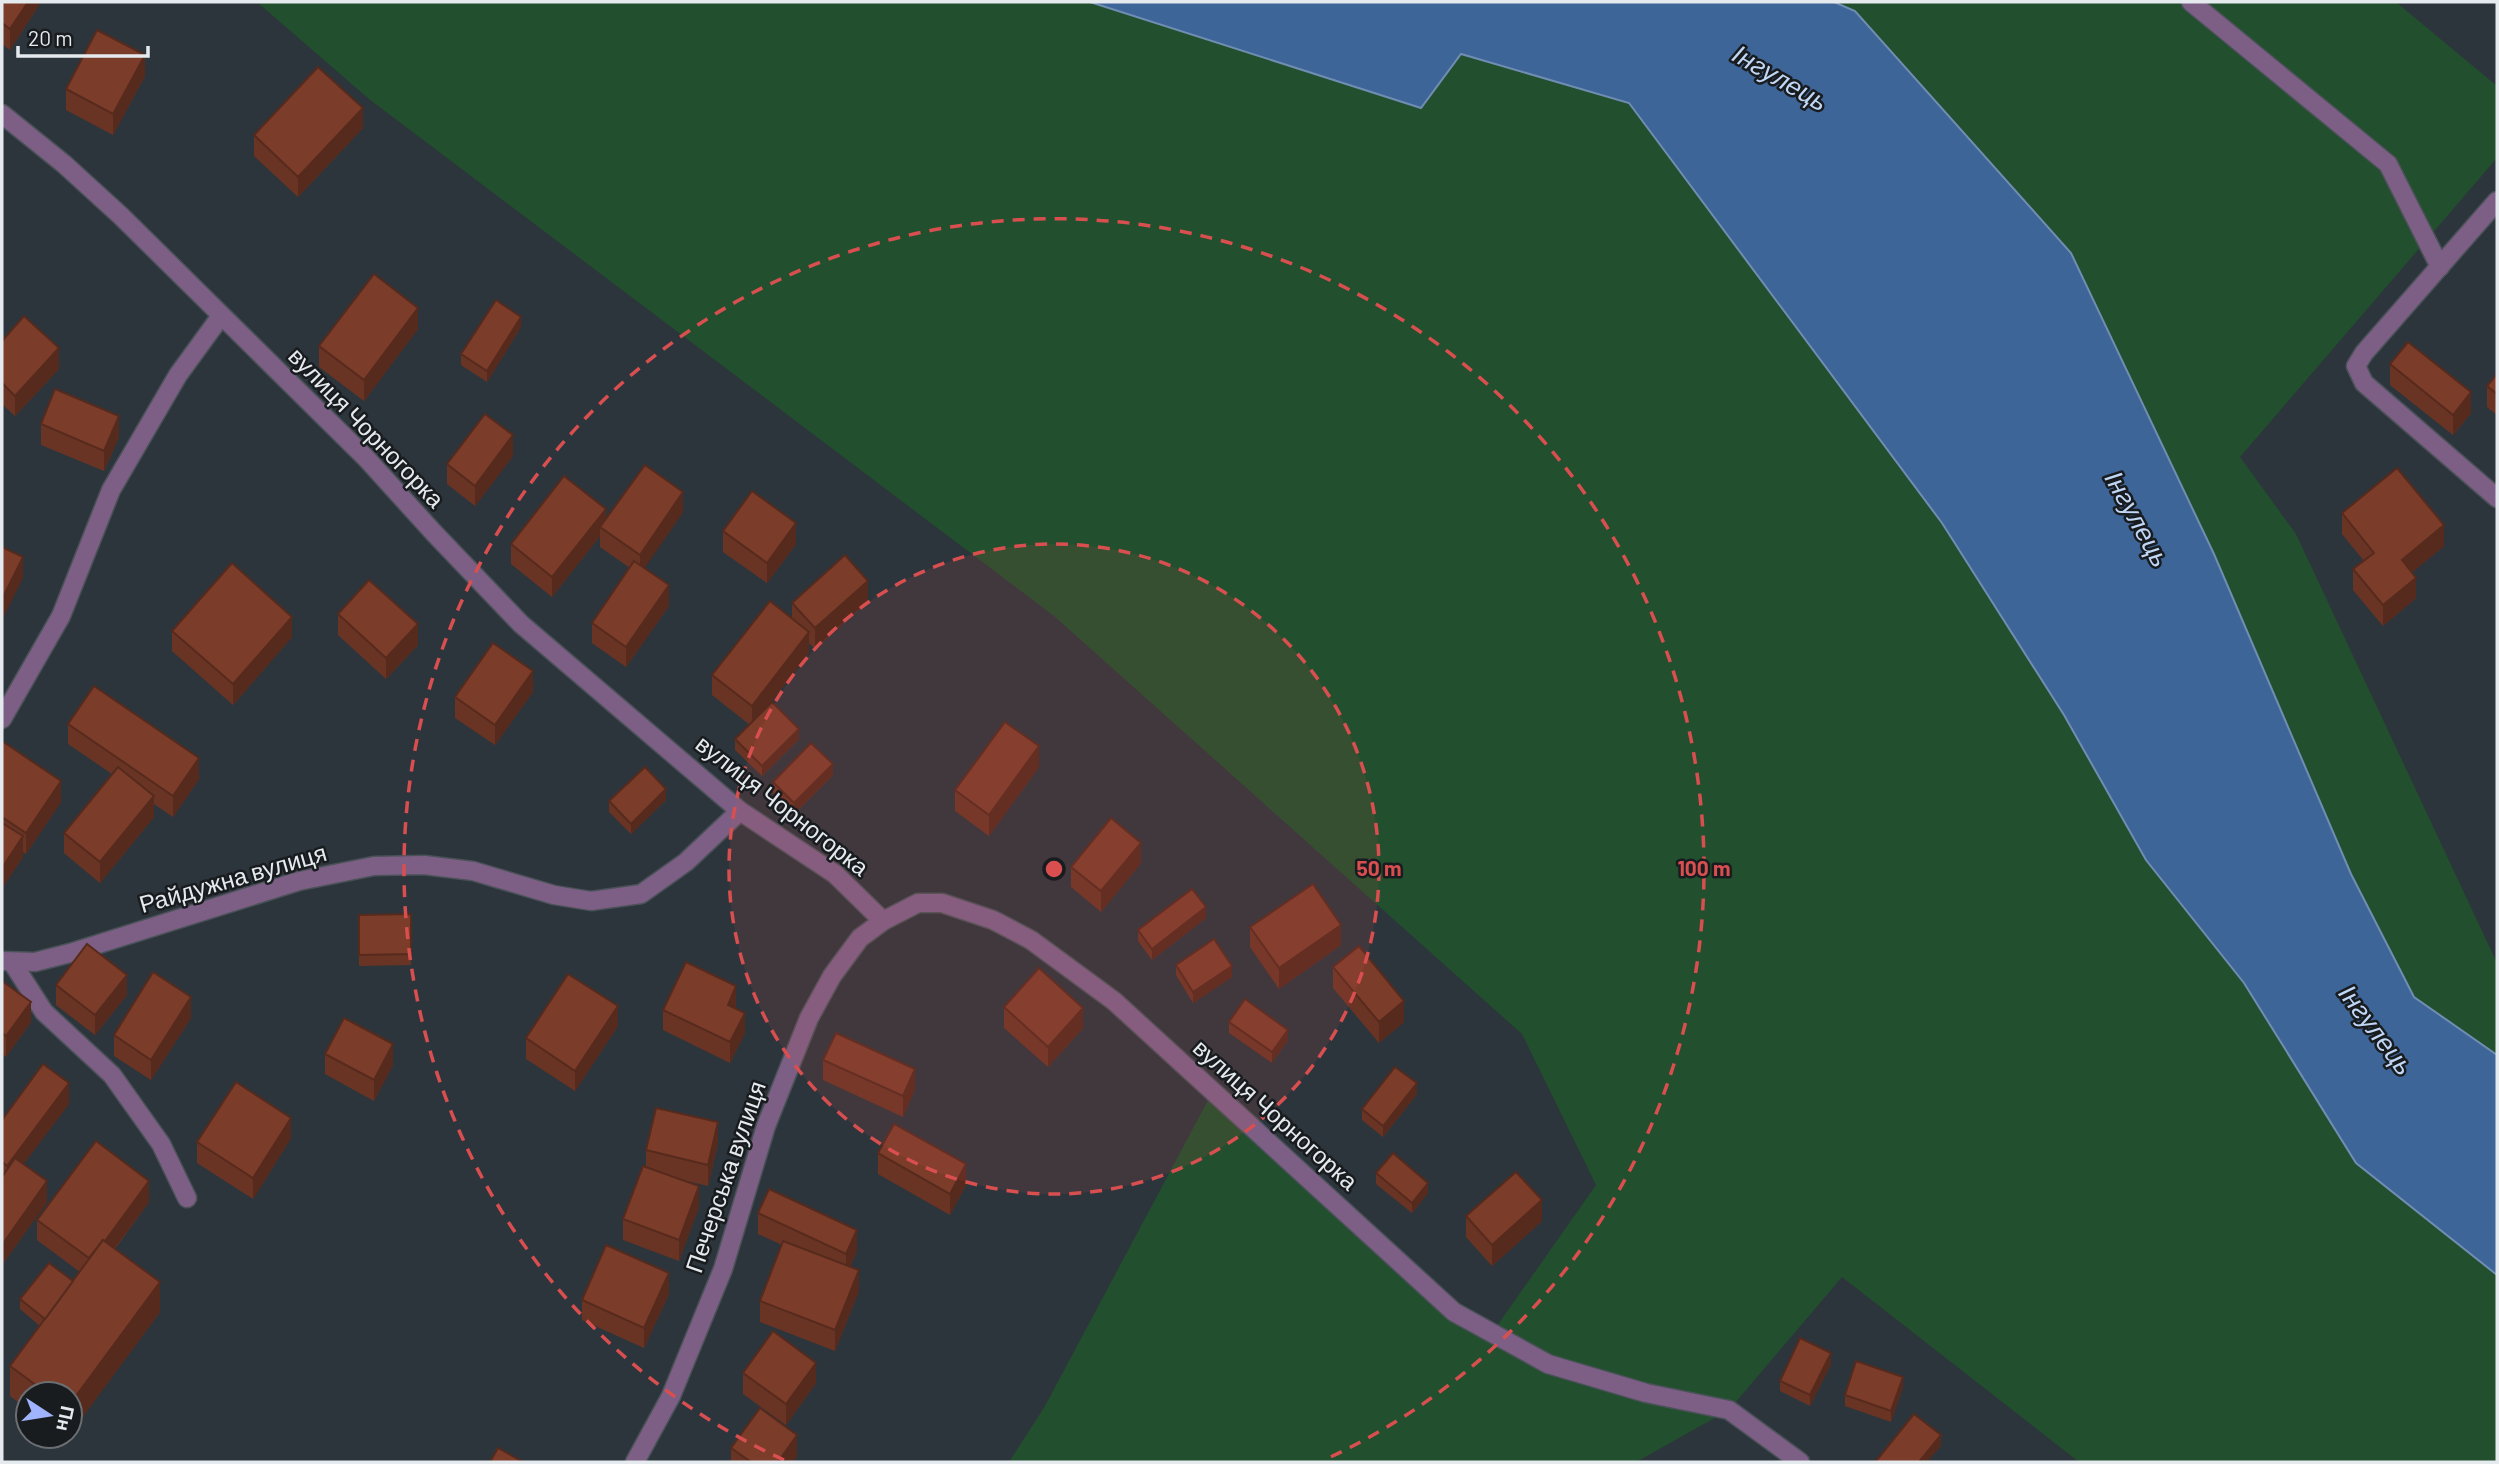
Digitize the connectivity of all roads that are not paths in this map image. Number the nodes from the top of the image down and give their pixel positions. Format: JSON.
{"nodes":[{"id":1,"x":2191,"y":2,"type":"edge"},
{"id":2,"x":2,"y":114,"type":"edge"},
{"id":3,"x":2497,"y":201,"type":"edge"},
{"id":4,"x":2440,"y":267,"type":"junction"},
{"id":5,"x":221,"y":316,"type":"junction"},
{"id":6,"x":2497,"y":499,"type":"edge"},
{"id":7,"x":2,"y":719,"type":"edge"},
{"id":8,"x":740,"y":811,"type":"junction"},
{"id":9,"x":883,"y":921,"type":"junction"},
{"id":10,"x":7,"y":961,"type":"edge"},
{"id":11,"x":187,"y":1198,"type":"dead end"},
{"id":12,"x":635,"y":1462,"type":"edge"},
{"id":13,"x":1800,"y":1462,"type":"edge"}],
"edges":[{"from":1,"to":4,"type":"street"},
{"from":2,"to":5,"type":"street","name":"вулиця Чорногорка"},
{"from":3,"to":4,"type":"street"},
{"from":4,"to":6,"type":"street"},
{"from":5,"to":7,"type":"street"},
{"from":5,"to":8,"type":"street","name":"вулиця Чорногорка"},
{"from":8,"to":9,"type":"street","name":"вулиця Чорногорка"},
{"from":8,"to":10,"type":"street","name":"Райдужна вулиця"},
{"from":9,"to":12,"type":"street","name":"Печерська вулиця"},
{"from":9,"to":13,"type":"street","name":"вулиця Чорногорка"},
{"from":10,"to":11,"type":"street"}]}
